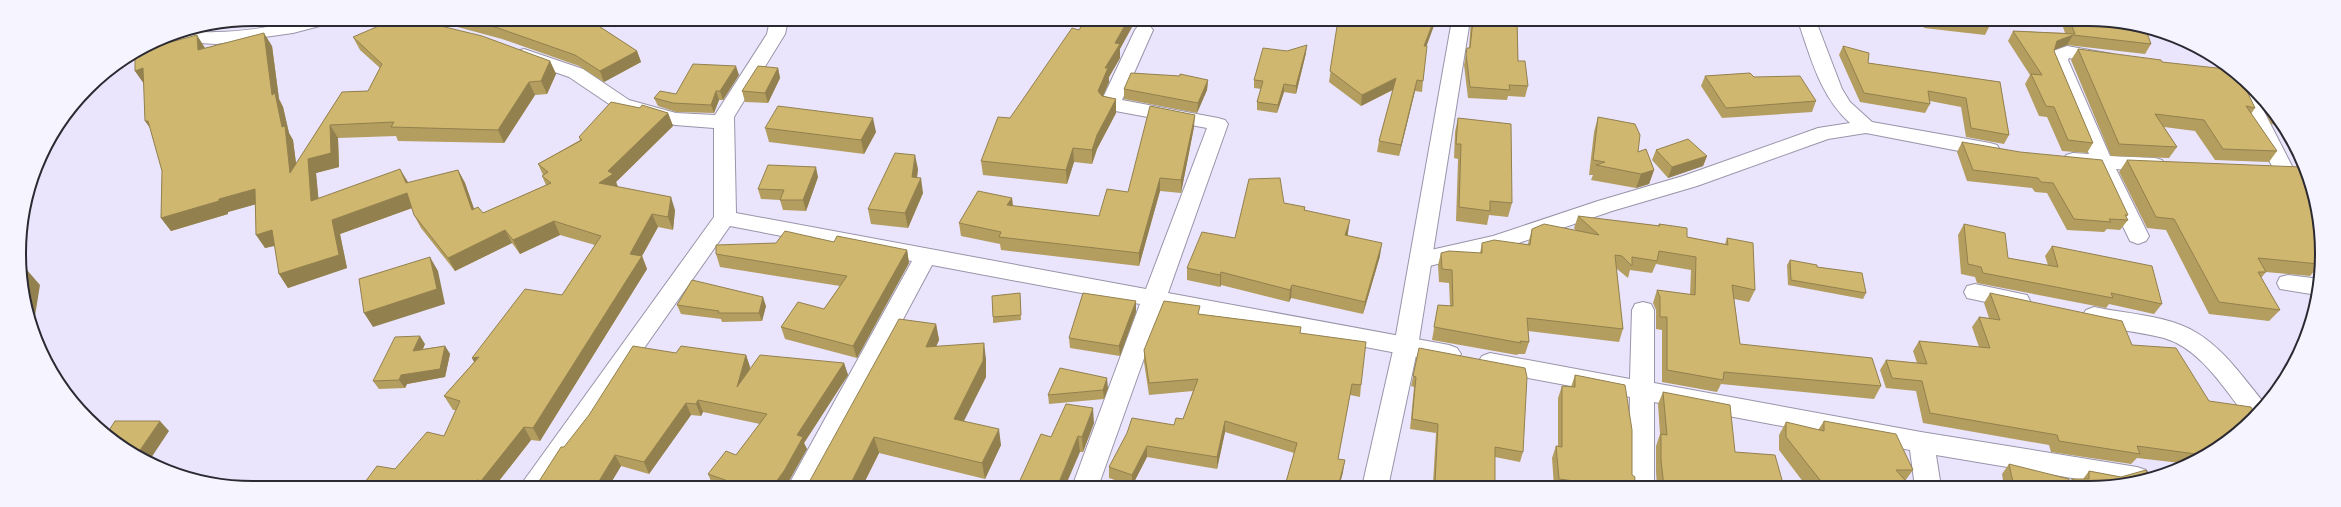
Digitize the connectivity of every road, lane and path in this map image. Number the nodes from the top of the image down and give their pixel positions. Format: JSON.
{"nodes":[{"id":1,"x":300,"y":26,"type":"edge"},
{"id":2,"x":778,"y":26,"type":"edge"},
{"id":3,"x":1460,"y":26,"type":"edge"},
{"id":4,"x":1809,"y":26,"type":"edge"},
{"id":5,"x":1144,"y":30,"type":"dead end"},
{"id":6,"x":185,"y":37,"type":"edge"},
{"id":7,"x":509,"y":49,"type":"edge"},
{"id":8,"x":2126,"y":61,"type":"edge"},
{"id":9,"x":2233,"y":78,"type":"edge"},
{"id":10,"x":724,"y":122,"type":"junction"},
{"id":11,"x":1866,"y":127,"type":"junction"},
{"id":12,"x":2007,"y":152,"type":"edge"},
{"id":13,"x":2051,"y":158,"type":"edge"},
{"id":14,"x":2103,"y":163,"type":"junction"},
{"id":15,"x":2174,"y":166,"type":"edge"},
{"id":16,"x":2261,"y":169,"type":"edge"},
{"id":17,"x":2294,"y":171,"type":"edge"},
{"id":18,"x":725,"y":218,"type":"junction"},
{"id":19,"x":2138,"y":236,"type":"dead end"},
{"id":20,"x":926,"y":256,"type":"junction"},
{"id":21,"x":1421,"y":260,"type":"junction"},
{"id":22,"x":2288,"y":283,"type":"dead end"},
{"id":23,"x":2313,"y":286,"type":"edge"},
{"id":24,"x":1975,"y":292,"type":"dead end"},
{"id":25,"x":1155,"y":298,"type":"junction"},
{"id":26,"x":2036,"y":304,"type":"edge"},
{"id":27,"x":1643,"y":310,"type":"dead end"},
{"id":28,"x":2074,"y":312,"type":"edge"},
{"id":29,"x":1406,"y":346,"type":"junction"},
{"id":30,"x":1641,"y":389,"type":"junction"},
{"id":31,"x":2254,"y":409,"type":"edge"},
{"id":32,"x":1921,"y":442,"type":"junction"},
{"id":33,"x":2066,"y":476,"type":"edge"},
{"id":34,"x":2127,"y":478,"type":"edge"},
{"id":35,"x":537,"y":481,"type":"edge"},
{"id":36,"x":804,"y":481,"type":"edge"},
{"id":37,"x":1087,"y":481,"type":"edge"},
{"id":38,"x":1376,"y":481,"type":"edge"},
{"id":39,"x":1641,"y":481,"type":"edge"},
{"id":40,"x":1927,"y":481,"type":"edge"}],
"edges":[{"from":1,"to":6,"type":"street"},
{"from":2,"to":10,"type":"street"},
{"from":3,"to":21,"type":"street"},
{"from":4,"to":11,"type":"street"},
{"from":5,"to":25,"type":"street"},
{"from":7,"to":10,"type":"street"},
{"from":8,"to":14,"type":"street"},
{"from":9,"to":17,"type":"street"},
{"from":10,"to":18,"type":"street"},
{"from":11,"to":12,"type":"street"},
{"from":11,"to":21,"type":"street"},
{"from":13,"to":14,"type":"street"},
{"from":14,"to":15,"type":"street"},
{"from":14,"to":19,"type":"street"},
{"from":16,"to":17,"type":"street"},
{"from":18,"to":20,"type":"street"},
{"from":18,"to":35,"type":"street"},
{"from":20,"to":25,"type":"street"},
{"from":20,"to":36,"type":"street"},
{"from":21,"to":29,"type":"street"},
{"from":22,"to":23,"type":"street"},
{"from":24,"to":26,"type":"street"},
{"from":25,"to":29,"type":"street"},
{"from":25,"to":37,"type":"street"},
{"from":27,"to":30,"type":"street"},
{"from":28,"to":31,"type":"street"},
{"from":29,"to":30,"type":"street"},
{"from":29,"to":38,"type":"street"},
{"from":30,"to":32,"type":"street"},
{"from":30,"to":39,"type":"street"},
{"from":32,"to":33,"type":"street"},
{"from":32,"to":40,"type":"street"},
{"from":33,"to":34,"type":"street"}]}
